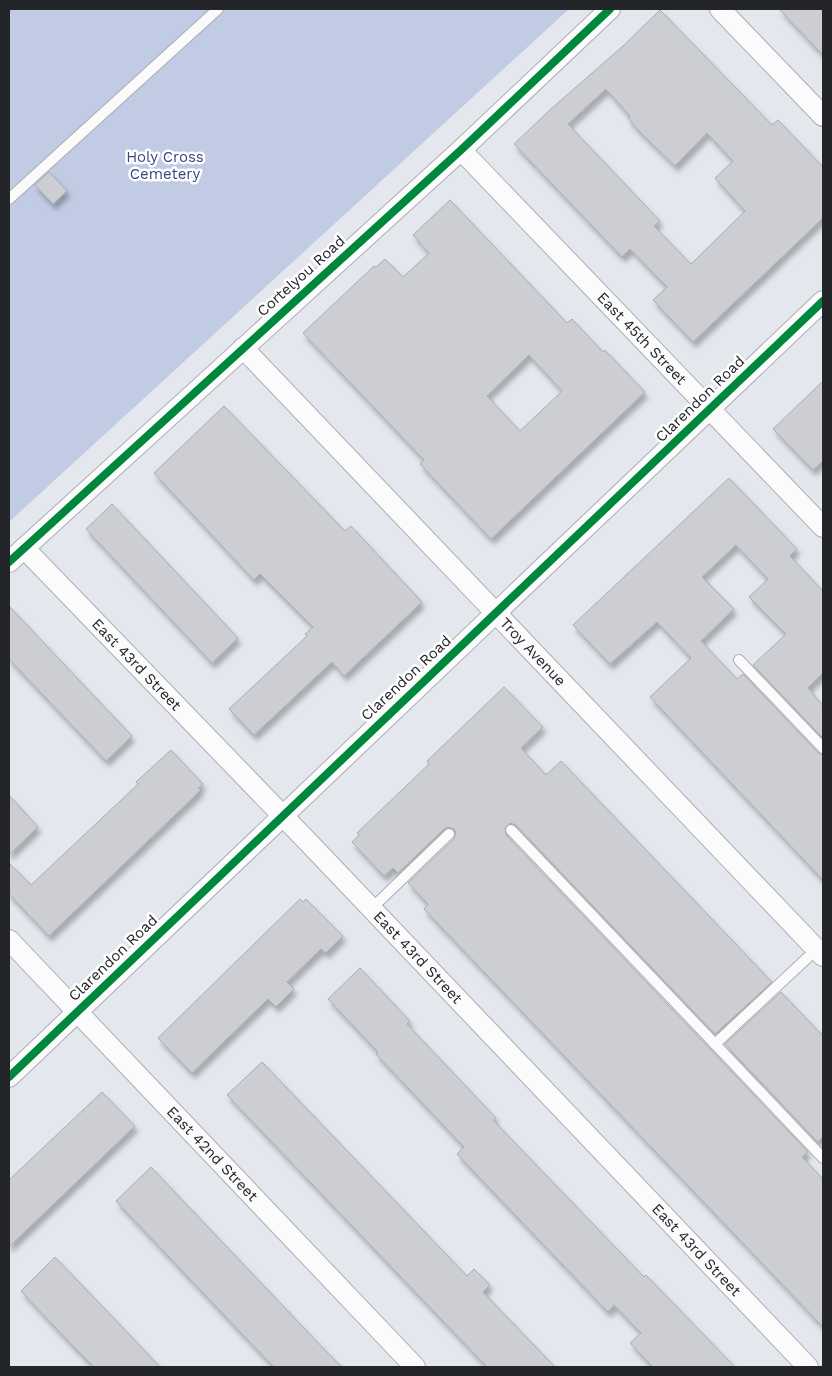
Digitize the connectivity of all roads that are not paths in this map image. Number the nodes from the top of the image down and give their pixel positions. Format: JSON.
{"nodes":[{"id":1,"x":218,"y":9,"type":"edge"},
{"id":2,"x":610,"y":9,"type":"edge"},
{"id":3,"x":720,"y":9,"type":"edge"},
{"id":4,"x":823,"y":116,"type":"edge"},
{"id":5,"x":461,"y":150,"type":"junction"},
{"id":6,"x":9,"y":199,"type":"edge"},
{"id":7,"x":823,"y":301,"type":"edge"},
{"id":8,"x":243,"y":348,"type":"junction"},
{"id":9,"x":710,"y":408,"type":"junction"},
{"id":10,"x":823,"y":527,"type":"edge"},
{"id":11,"x":24,"y":548,"type":"junction"},
{"id":12,"x":9,"y":562,"type":"edge"},
{"id":13,"x":496,"y":612,"type":"junction"},
{"id":14,"x":739,"y":660,"type":"dead end"},
{"id":15,"x":823,"y":748,"type":"edge"},
{"id":16,"x":282,"y":815,"type":"junction"},
{"id":17,"x":511,"y":830,"type":"dead end"},
{"id":18,"x":449,"y":834,"type":"dead end"},
{"id":19,"x":372,"y":908,"type":"junction"},
{"id":20,"x":9,"y":940,"type":"edge"},
{"id":21,"x":821,"y":949,"type":"edge"},
{"id":22,"x":77,"y":1012,"type":"junction"},
{"id":23,"x":715,"y":1044,"type":"junction"},
{"id":24,"x":9,"y":1077,"type":"edge"},
{"id":25,"x":823,"y":1158,"type":"edge"},
{"id":26,"x":415,"y":1367,"type":"edge"},
{"id":27,"x":808,"y":1367,"type":"edge"}],
"edges":[{"from":1,"to":6,"type":"lane"},
{"from":2,"to":5,"type":"street","name":"Cortelyou Road"},
{"from":3,"to":4,"type":"street"},
{"from":5,"to":8,"type":"street","name":"Cortelyou Road"},
{"from":5,"to":9,"type":"street","name":"East 45th Street"},
{"from":7,"to":9,"type":"street","name":"Clarendon Road"},
{"from":8,"to":11,"type":"street","name":"Cortelyou Road"},
{"from":8,"to":13,"type":"street","name":"Troy Avenue"},
{"from":9,"to":10,"type":"street","name":"East 45th Street"},
{"from":9,"to":13,"type":"street","name":"Clarendon Road"},
{"from":11,"to":12,"type":"street","name":"Cortelyou Road"},
{"from":11,"to":16,"type":"street","name":"East 43rd Street"},
{"from":13,"to":16,"type":"street","name":"Clarendon Road"},
{"from":13,"to":21,"type":"street","name":"Troy Avenue"},
{"from":14,"to":15,"type":"lane"},
{"from":16,"to":19,"type":"street","name":"East 43rd Street"},
{"from":16,"to":22,"type":"street","name":"Clarendon Road"},
{"from":17,"to":23,"type":"lane"},
{"from":18,"to":19,"type":"lane"},
{"from":19,"to":27,"type":"street","name":"East 43rd Street"},
{"from":20,"to":22,"type":"street","name":"East 42nd Street"},
{"from":21,"to":23,"type":"lane"},
{"from":22,"to":24,"type":"street","name":"Clarendon Road"},
{"from":22,"to":26,"type":"street","name":"East 42nd Street"},
{"from":23,"to":25,"type":"lane"}]}
